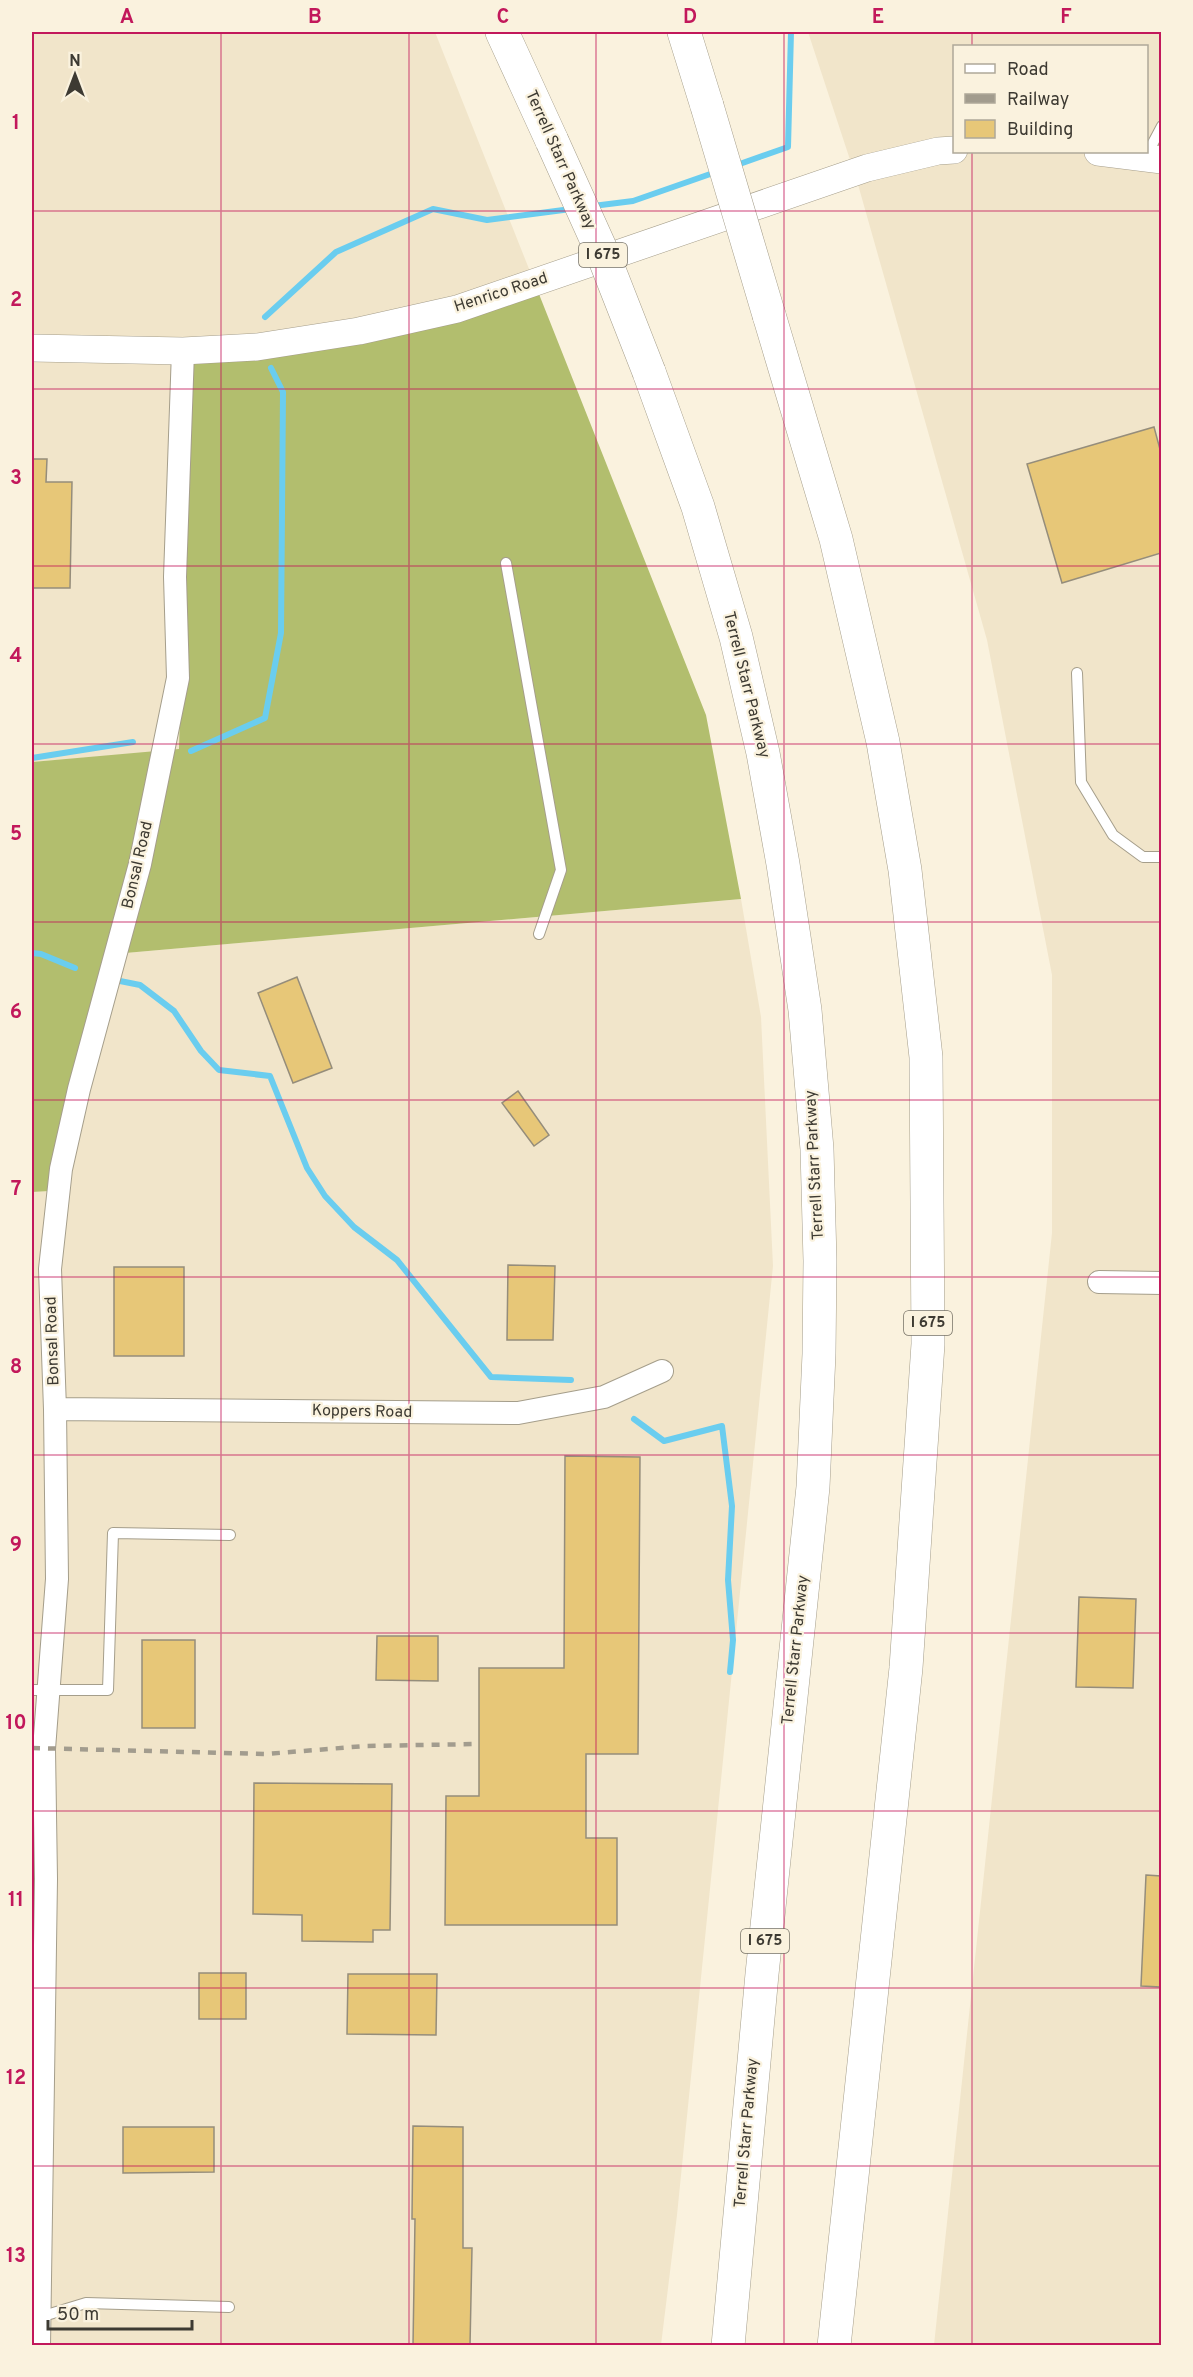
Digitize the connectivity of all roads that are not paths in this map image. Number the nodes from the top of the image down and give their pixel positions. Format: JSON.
{"nodes":[{"id":1,"x":502,"y":32,"type":"edge"},
{"id":2,"x":684,"y":32,"type":"edge"},
{"id":3,"x":1161,"y":126,"type":"edge"},
{"id":4,"x":953,"y":150,"type":"edge"},
{"id":5,"x":1107,"y":153,"type":"edge"},
{"id":6,"x":1154,"y":158,"type":"edge"},
{"id":7,"x":32,"y":348,"type":"edge"},
{"id":8,"x":183,"y":351,"type":"junction"},
{"id":9,"x":506,"y":563,"type":"dead end"},
{"id":10,"x":1077,"y":673,"type":"dead end"},
{"id":11,"x":1161,"y":857,"type":"edge"},
{"id":12,"x":539,"y":934,"type":"dead end"},
{"id":13,"x":1099,"y":1282,"type":"dead end"},
{"id":14,"x":1161,"y":1282,"type":"edge"},
{"id":15,"x":662,"y":1371,"type":"dead end"},
{"id":16,"x":55,"y":1408,"type":"junction"},
{"id":17,"x":230,"y":1535,"type":"dead end"},
{"id":18,"x":40,"y":1691,"type":"edge"},
{"id":19,"x":37,"y":2108,"type":"edge"},
{"id":20,"x":229,"y":2307,"type":"dead end"},
{"id":21,"x":40,"y":2317,"type":"junction"},
{"id":22,"x":39,"y":2346,"type":"edge"},
{"id":23,"x":728,"y":2346,"type":"edge"},
{"id":24,"x":834,"y":2346,"type":"edge"}],
"edges":[{"from":1,"to":23,"type":"highway","name":"Terrell Starr Parkway","number":"I 675","bridge":true},
{"from":2,"to":24,"type":"highway","number":"I 675","bridge":true},
{"from":3,"to":6,"type":"lane"},
{"from":4,"to":8,"type":"street","name":"Henrico Road"},
{"from":5,"to":6,"type":"street"},
{"from":7,"to":8,"type":"street","name":"Henrico Road"},
{"from":8,"to":16,"type":"street","name":"Bonsal Road"},
{"from":9,"to":12,"type":"lane"},
{"from":10,"to":11,"type":"lane"},
{"from":13,"to":14,"type":"street"},
{"from":15,"to":16,"type":"street","name":"Koppers Road"},
{"from":16,"to":18,"type":"street","name":"Bonsal Road"},
{"from":17,"to":18,"type":"lane"},
{"from":18,"to":19,"type":"street","name":"Bonsal Road"},
{"from":19,"to":21,"type":"street","name":"Bonsal Road"},
{"from":20,"to":21,"type":"lane"},
{"from":21,"to":22,"type":"street","name":"Bonsal Road"}]}
